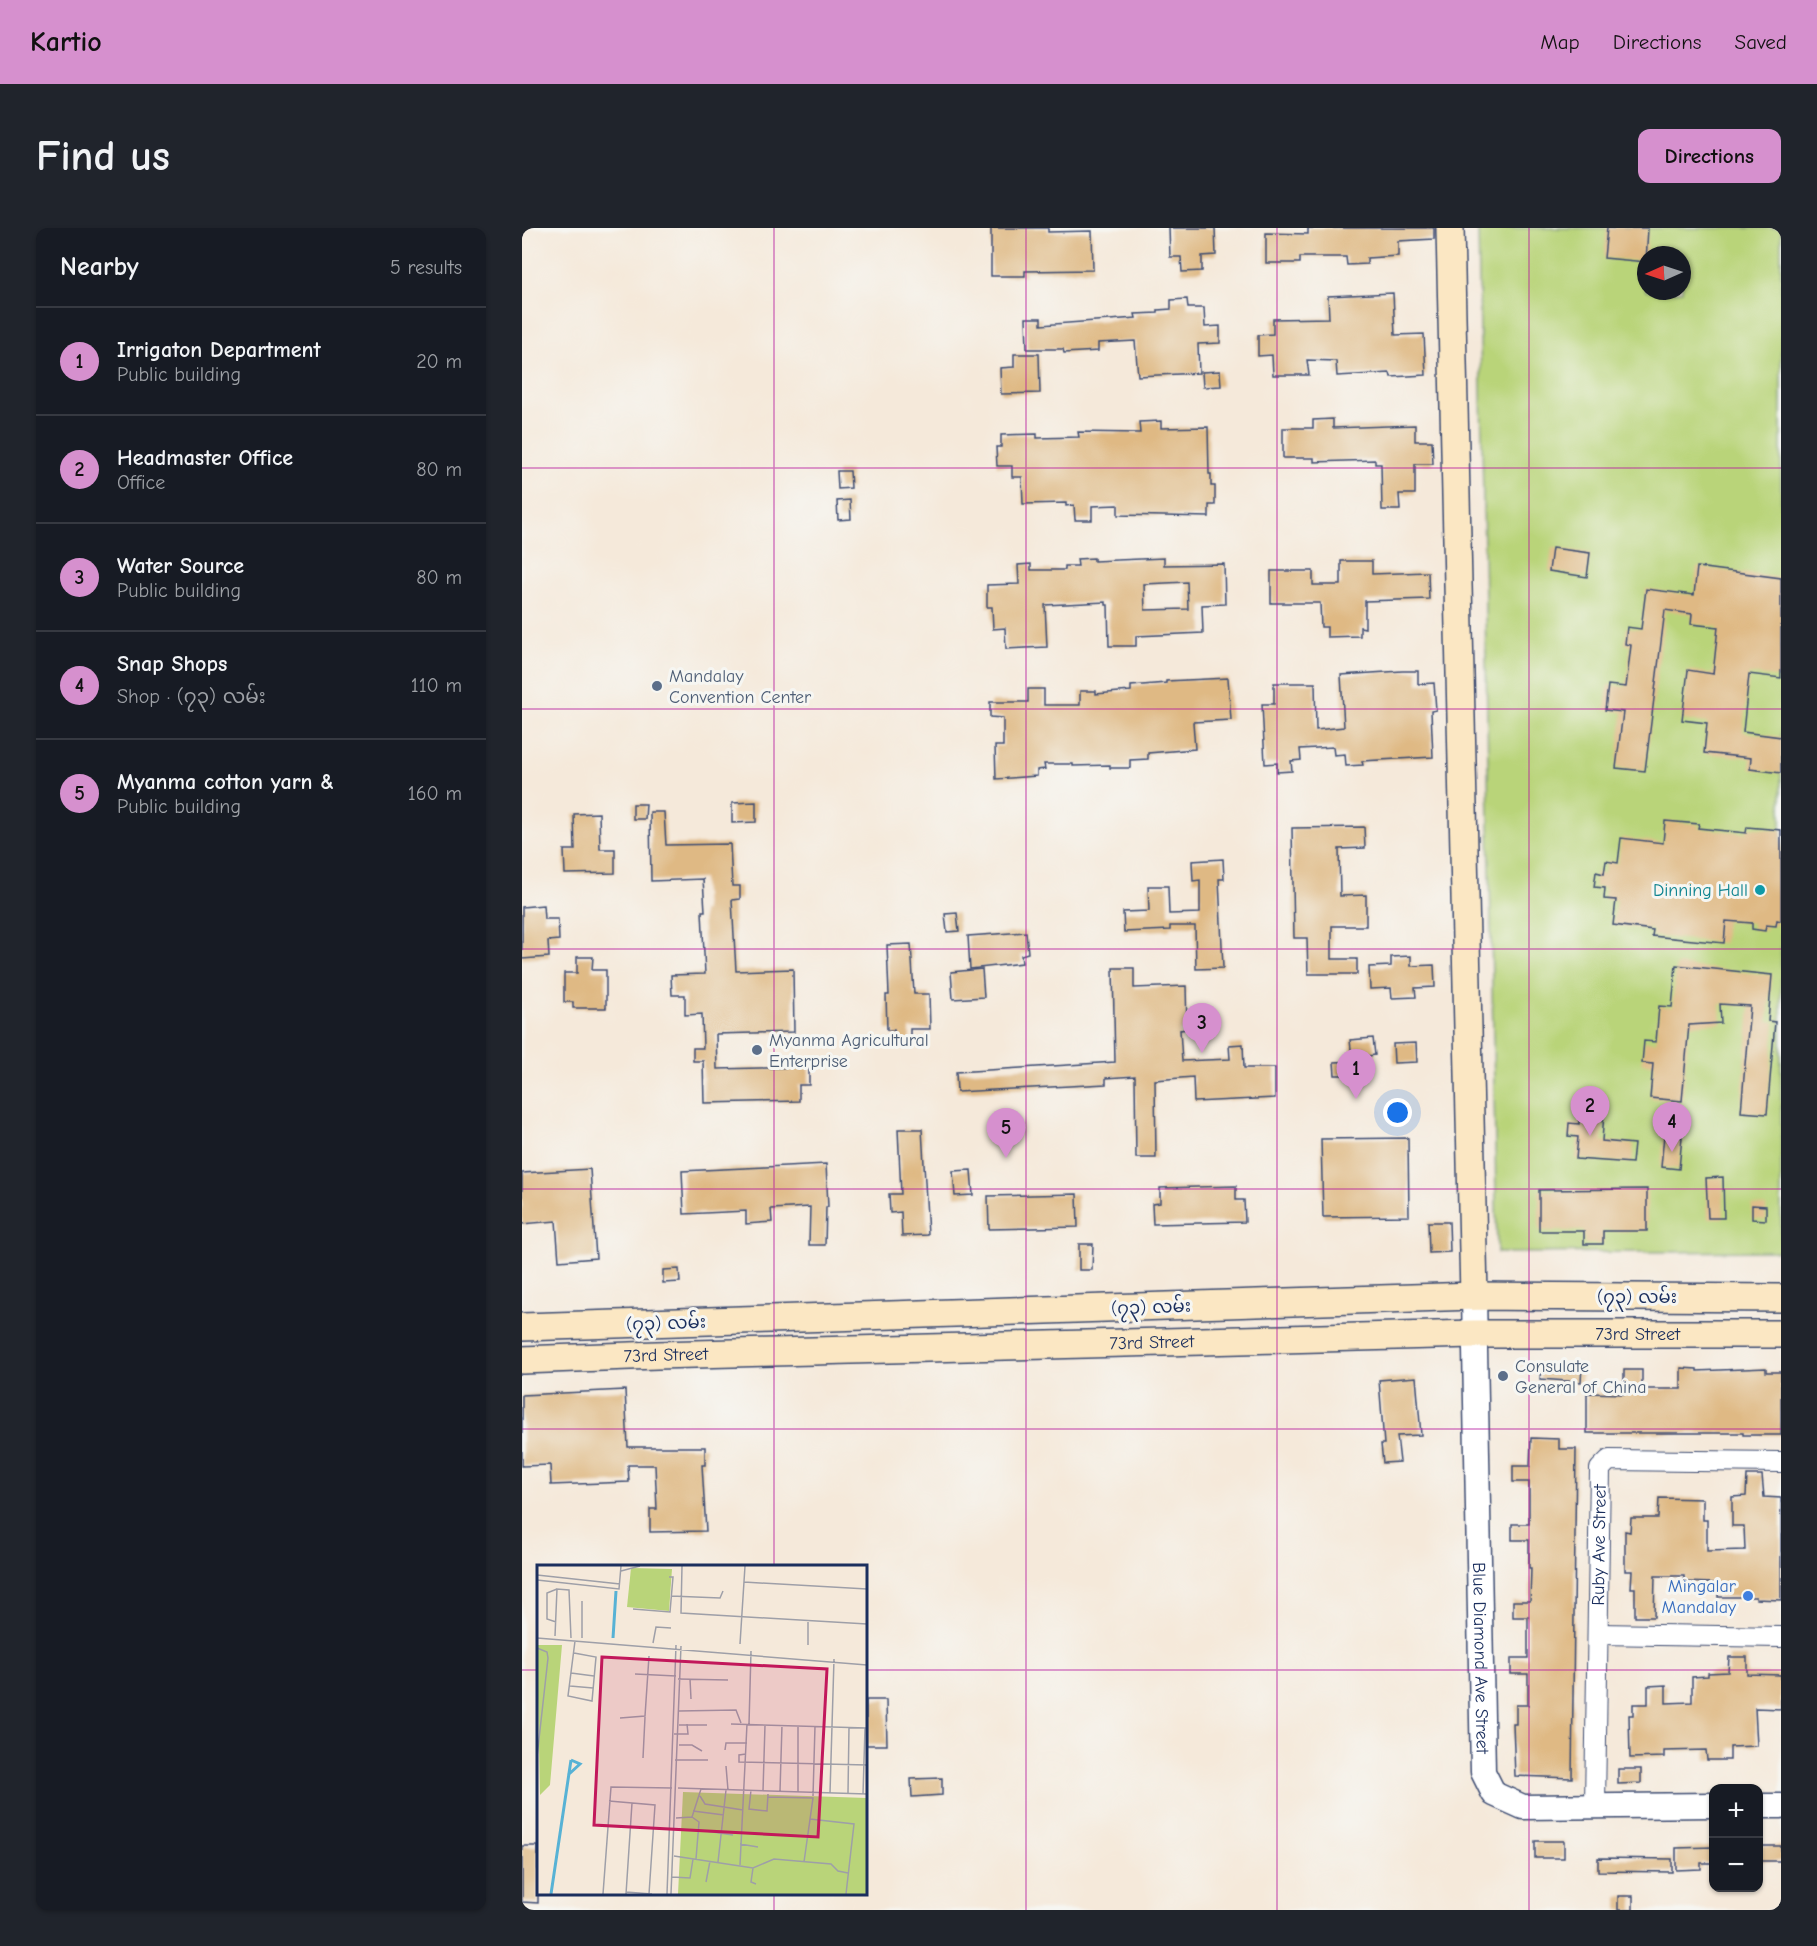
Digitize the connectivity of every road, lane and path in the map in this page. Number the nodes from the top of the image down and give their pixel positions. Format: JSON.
{"nodes":[{"id":1,"x":1450,"y":228,"type":"edge"},
{"id":2,"x":1474,"y":1296,"type":"junction"},
{"id":3,"x":1700,"y":1297,"type":"junction"},
{"id":4,"x":1781,"y":1298,"type":"edge"},
{"id":5,"x":522,"y":1327,"type":"edge"},
{"id":6,"x":1698,"y":1333,"type":"junction"},
{"id":7,"x":1474,"y":1334,"type":"junction"},
{"id":8,"x":1781,"y":1334,"type":"edge"},
{"id":9,"x":522,"y":1360,"type":"edge"},
{"id":10,"x":1781,"y":1462,"type":"edge"},
{"id":11,"x":1598,"y":1634,"type":"junction"},
{"id":12,"x":1781,"y":1637,"type":"edge"},
{"id":13,"x":1709,"y":1805,"type":"edge"},
{"id":14,"x":1595,"y":1806,"type":"junction"},
{"id":15,"x":1763,"y":1806,"type":"edge"},
{"id":16,"x":1781,"y":1806,"type":"edge"}],
"edges":[{"from":1,"to":2,"type":"main road"},
{"from":2,"to":3,"type":"main road","name":"(၇၃) လမ်း"},
{"from":2,"to":5,"type":"main road","name":"(၇၃) လမ်း"},
{"from":2,"to":7,"type":"street","name":"Blue Diamond Ave Street"},
{"from":3,"to":4,"type":"main road","name":"(၇၃) လမ်း"},
{"from":3,"to":6,"type":"main road"},
{"from":6,"to":7,"type":"main road","name":"73rd Street"},
{"from":6,"to":8,"type":"main road","name":"73rd Street"},
{"from":7,"to":9,"type":"main road","name":"73rd Street"},
{"from":7,"to":14,"type":"street","name":"Blue Diamond Ave Street"},
{"from":10,"to":11,"type":"street","name":"Ruby Ave Street"},
{"from":11,"to":12,"type":"street"},
{"from":11,"to":14,"type":"street","name":"Ruby Ave Street"},
{"from":13,"to":14,"type":"street","name":"Blue Diamond Ave Street"},
{"from":15,"to":16,"type":"street"}]}
